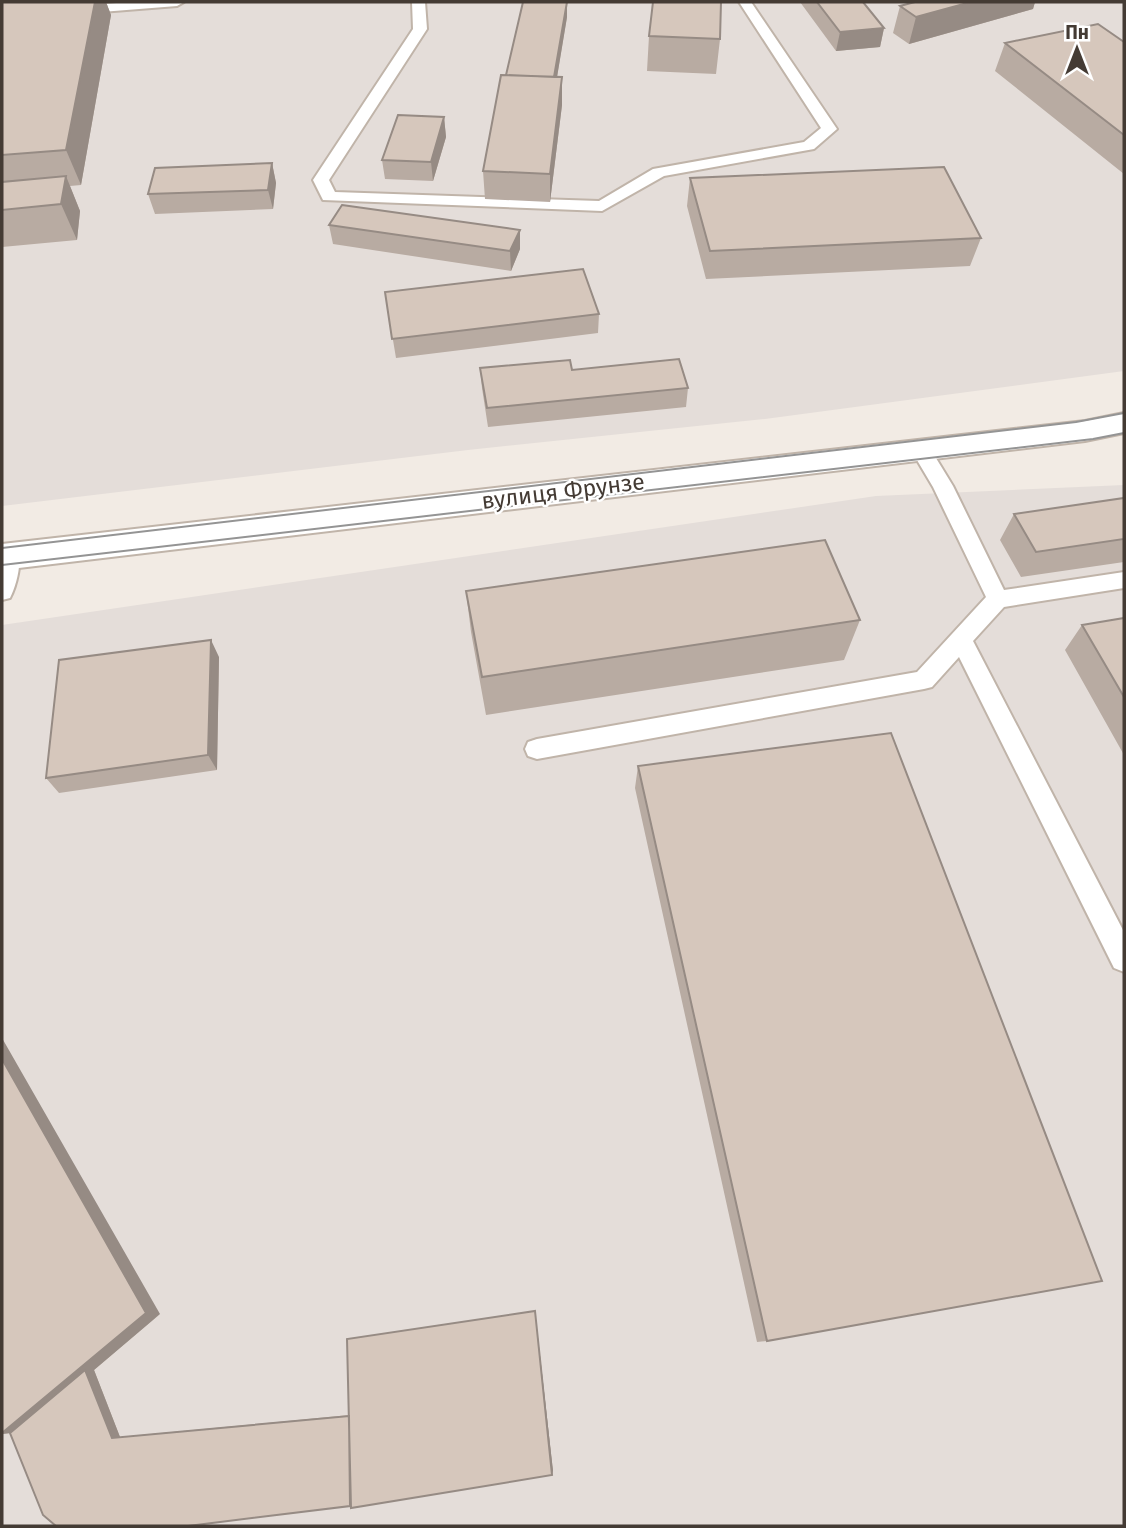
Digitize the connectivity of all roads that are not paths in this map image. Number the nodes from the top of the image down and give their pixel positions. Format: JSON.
{"nodes":[{"id":1,"x":177,"y":2,"type":"edge"},
{"id":2,"x":418,"y":2,"type":"edge"},
{"id":3,"x":745,"y":2,"type":"edge"},
{"id":4,"x":55,"y":11,"type":"edge"},
{"id":5,"x":1124,"y":423,"type":"edge"},
{"id":6,"x":921,"y":450,"type":"junction"},
{"id":7,"x":5,"y":556,"type":"edge"},
{"id":8,"x":1124,"y":580,"type":"edge"},
{"id":9,"x":2,"y":592,"type":"edge"},
{"id":10,"x":998,"y":599,"type":"junction"},
{"id":11,"x":961,"y":639,"type":"junction"},
{"id":12,"x":537,"y":749,"type":"dead end"},
{"id":13,"x":1124,"y":959,"type":"edge"}],
"edges":[{"from":1,"to":4,"type":"lane"},
{"from":2,"to":3,"type":"lane"},
{"from":5,"to":6,"type":"street","name":"вулиця Фрунзе"},
{"from":6,"to":7,"type":"street","name":"вулиця Фрунзе"},
{"from":6,"to":10,"type":"lane"},
{"from":7,"to":9,"type":"lane"},
{"from":8,"to":10,"type":"lane"},
{"from":10,"to":11,"type":"lane"},
{"from":11,"to":12,"type":"lane"},
{"from":11,"to":13,"type":"lane"}]}
